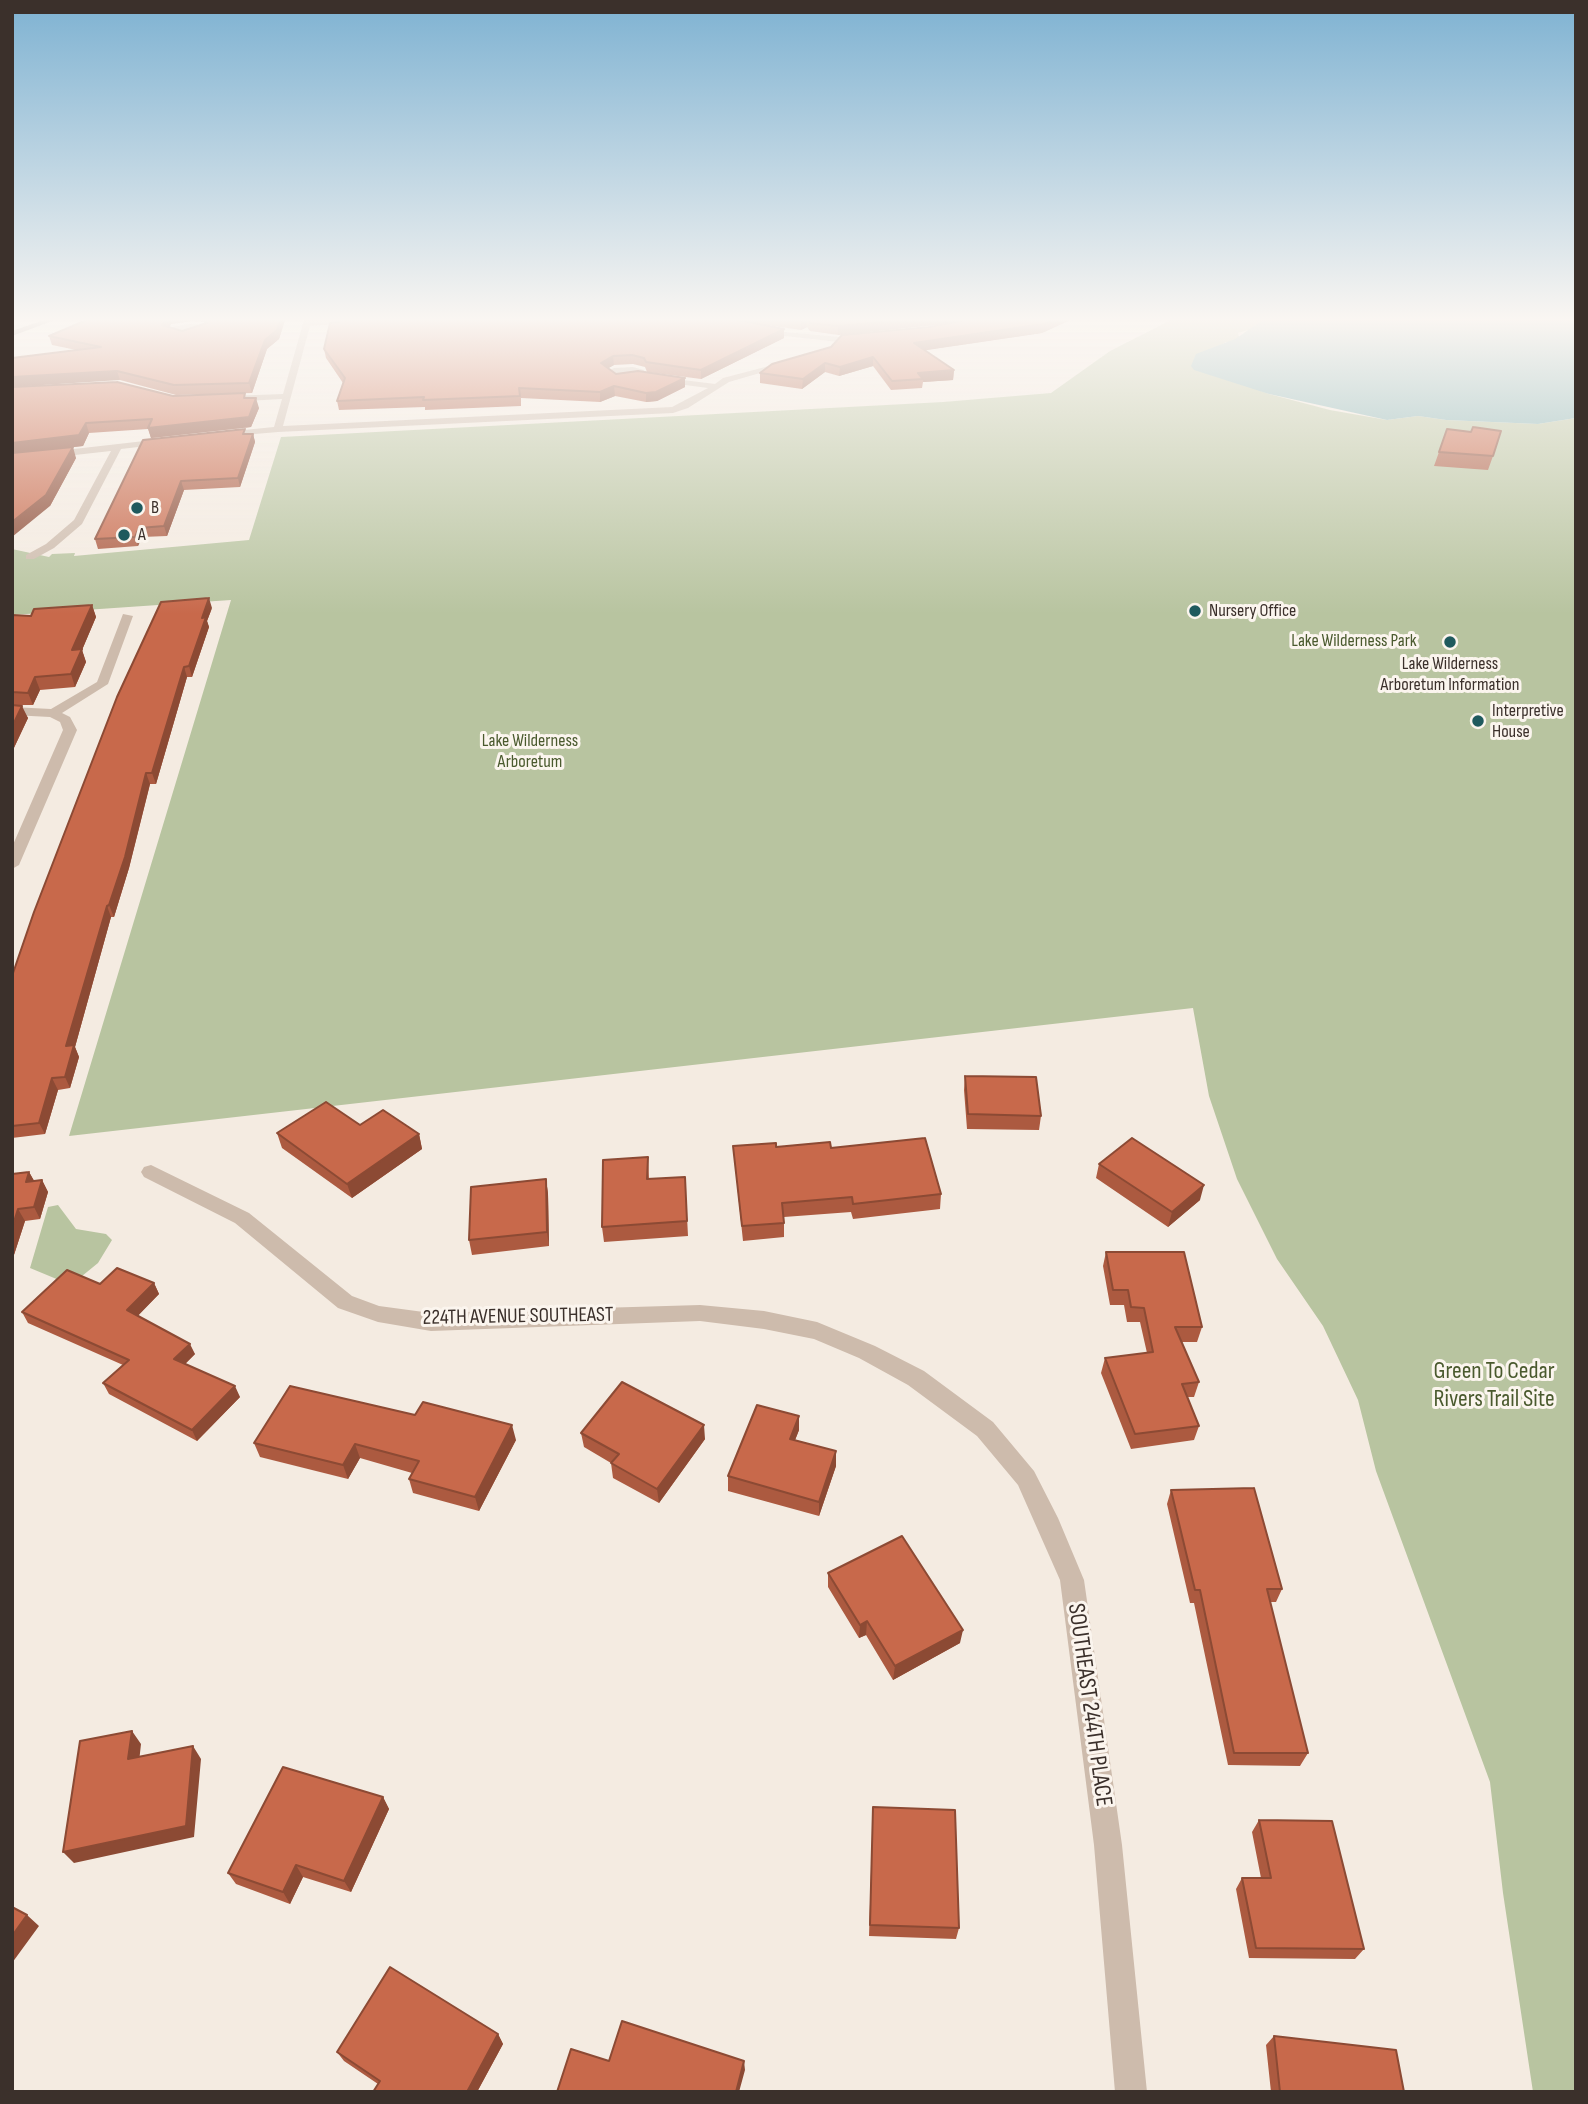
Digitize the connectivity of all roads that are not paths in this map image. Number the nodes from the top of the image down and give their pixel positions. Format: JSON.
{"nodes":[{"id":1,"x":281,"y":418,"type":"edge"},
{"id":2,"x":519,"y":418,"type":"edge"},
{"id":3,"x":278,"y":429,"type":"junction"},
{"id":4,"x":212,"y":436,"type":"edge"},
{"id":5,"x":172,"y":441,"type":"edge"},
{"id":6,"x":118,"y":447,"type":"junction"},
{"id":7,"x":12,"y":459,"type":"edge"},
{"id":8,"x":30,"y":557,"type":"dead end"},
{"id":9,"x":127,"y":616,"type":"dead end"},
{"id":10,"x":12,"y":711,"type":"edge"},
{"id":11,"x":53,"y":713,"type":"junction"},
{"id":12,"x":12,"y":865,"type":"edge"},
{"id":13,"x":151,"y":1171,"type":"dead end"},
{"id":14,"x":916,"y":1378,"type":"joint"},
{"id":15,"x":1131,"y":2092,"type":"edge"}],
"edges":[{"from":1,"to":3,"type":"street"},
{"from":2,"to":3,"type":"street"},
{"from":3,"to":4,"type":"street"},
{"from":5,"to":6,"type":"street"},
{"from":6,"to":7,"type":"street"},
{"from":6,"to":8,"type":"street"},
{"from":9,"to":11,"type":"street"},
{"from":10,"to":11,"type":"street"},
{"from":11,"to":12,"type":"street"},
{"from":13,"to":14,"type":"street","name":"224TH AVENUE SOUTHEAST"},
{"from":14,"to":15,"type":"street","name":"SOUTHEAST 244TH PLACE"}]}
